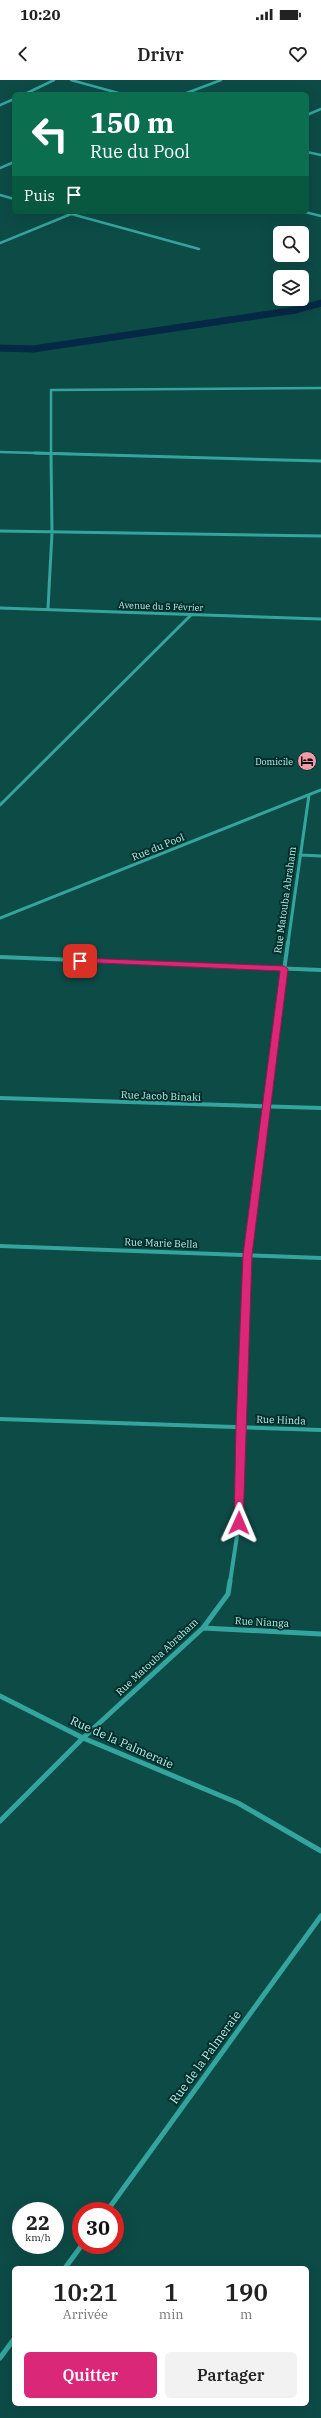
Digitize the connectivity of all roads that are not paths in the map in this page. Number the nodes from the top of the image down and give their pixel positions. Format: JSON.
{"nodes":[{"id":1,"x":54,"y":80,"type":"edge"},
{"id":2,"x":71,"y":80,"type":"edge"},
{"id":3,"x":221,"y":80,"type":"edge"},
{"id":4,"x":28,"y":92,"type":"edge"},
{"id":5,"x":115,"y":92,"type":"edge"},
{"id":6,"x":189,"y":92,"type":"edge"},
{"id":7,"x":12,"y":100,"type":"edge"},
{"id":8,"x":0,"y":105,"type":"edge"},
{"id":9,"x":321,"y":109,"type":"edge"},
{"id":10,"x":309,"y":114,"type":"edge"},
{"id":11,"x":309,"y":153,"type":"edge"},
{"id":12,"x":321,"y":156,"type":"edge"},
{"id":13,"x":12,"y":163,"type":"edge"},
{"id":14,"x":0,"y":168,"type":"edge"},
{"id":15,"x":0,"y":195,"type":"edge"},
{"id":16,"x":12,"y":198,"type":"edge"},
{"id":17,"x":309,"y":213,"type":"edge"},
{"id":18,"x":71,"y":214,"type":"joint"},
{"id":19,"x":321,"y":216,"type":"edge"},
{"id":20,"x":0,"y":243,"type":"edge"},
{"id":21,"x":199,"y":249,"type":"dead end"},
{"id":22,"x":321,"y":388,"type":"edge"},
{"id":23,"x":0,"y":452,"type":"edge"},
{"id":24,"x":50,"y":453,"type":"junction"},
{"id":25,"x":321,"y":461,"type":"edge"},
{"id":26,"x":0,"y":531,"type":"edge"},
{"id":27,"x":52,"y":533,"type":"junction"},
{"id":28,"x":321,"y":536,"type":"edge"},
{"id":29,"x":0,"y":608,"type":"edge"},
{"id":30,"x":48,"y":608,"type":"junction"},
{"id":31,"x":192,"y":614,"type":"junction"},
{"id":32,"x":321,"y":619,"type":"edge"},
{"id":33,"x":321,"y":790,"type":"edge"},
{"id":34,"x":309,"y":795,"type":"junction"},
{"id":35,"x":0,"y":805,"type":"edge"},
{"id":36,"x":300,"y":855,"type":"junction"},
{"id":37,"x":321,"y":856,"type":"edge"},
{"id":38,"x":0,"y":918,"type":"edge"},
{"id":39,"x":0,"y":957,"type":"edge"},
{"id":40,"x":284,"y":969,"type":"junction"},
{"id":41,"x":321,"y":970,"type":"edge"},
{"id":42,"x":0,"y":1098,"type":"edge"},
{"id":43,"x":265,"y":1108,"type":"junction"},
{"id":44,"x":321,"y":1108,"type":"edge"},
{"id":45,"x":0,"y":1246,"type":"edge"},
{"id":46,"x":248,"y":1255,"type":"junction"},
{"id":47,"x":321,"y":1258,"type":"edge"},
{"id":48,"x":0,"y":1419,"type":"edge"},
{"id":49,"x":240,"y":1427,"type":"junction"},
{"id":50,"x":321,"y":1430,"type":"edge"},
{"id":51,"x":202,"y":1628,"type":"junction"},
{"id":52,"x":321,"y":1634,"type":"edge"},
{"id":53,"x":0,"y":1696,"type":"edge"},
{"id":54,"x":83,"y":1738,"type":"junction"},
{"id":55,"x":0,"y":1821,"type":"edge"},
{"id":56,"x":321,"y":1851,"type":"edge"},
{"id":57,"x":321,"y":1916,"type":"edge"},
{"id":58,"x":114,"y":2202,"type":"edge"},
{"id":59,"x":75,"y":2254,"type":"edge"},
{"id":60,"x":66,"y":2266,"type":"edge"},
{"id":61,"x":12,"y":2342,"type":"edge"},
{"id":62,"x":0,"y":2358,"type":"edge"}],
"edges":[{"from":1,"to":4,"type":"street"},
{"from":2,"to":5,"type":"street"},
{"from":3,"to":6,"type":"street"},
{"from":7,"to":8,"type":"street"},
{"from":9,"to":10,"type":"street"},
{"from":11,"to":12,"type":"street"},
{"from":13,"to":14,"type":"street"},
{"from":15,"to":16,"type":"street"},
{"from":17,"to":19,"type":"street"},
{"from":18,"to":20,"type":"street"},
{"from":18,"to":21,"type":"street"},
{"from":22,"to":24,"type":"street"},
{"from":23,"to":24,"type":"street"},
{"from":24,"to":25,"type":"street"},
{"from":24,"to":27,"type":"street"},
{"from":26,"to":27,"type":"street"},
{"from":27,"to":28,"type":"street"},
{"from":27,"to":30,"type":"street"},
{"from":29,"to":30,"type":"street","name":"Avenue du 5 Février"},
{"from":30,"to":31,"type":"street","name":"Avenue du 5 Février"},
{"from":31,"to":32,"type":"street","name":"Avenue du 5 Février"},
{"from":31,"to":35,"type":"street"},
{"from":33,"to":34,"type":"street","name":"Rue du Pool"},
{"from":34,"to":36,"type":"street","name":"Rue Matouba Abraham"},
{"from":34,"to":38,"type":"street","name":"Rue du Pool"},
{"from":36,"to":37,"type":"street"},
{"from":36,"to":40,"type":"street","name":"Rue Matouba Abraham"},
{"from":39,"to":40,"type":"street"},
{"from":40,"to":41,"type":"street"},
{"from":40,"to":43,"type":"street","name":"Rue Matouba Abraham"},
{"from":42,"to":43,"type":"street","name":"Rue Jacob Binaki"},
{"from":43,"to":44,"type":"street","name":"Rue Jacob Binaki"},
{"from":43,"to":46,"type":"street","name":"Rue Matouba Abraham"},
{"from":45,"to":46,"type":"street","name":"Rue Marie Bella"},
{"from":46,"to":47,"type":"street","name":"Rue Marie Bella"},
{"from":46,"to":49,"type":"street","name":"Rue Matouba Abraham"},
{"from":48,"to":49,"type":"street","name":"Rue Hinda"},
{"from":49,"to":50,"type":"street","name":"Rue Hinda"},
{"from":49,"to":51,"type":"street","name":"Rue Matouba Abraham"},
{"from":51,"to":52,"type":"street","name":"Rue Nianga"},
{"from":51,"to":54,"type":"street","name":"Rue Matouba Abraham"},
{"from":53,"to":54,"type":"street","name":"Rue de la Palmeraie"},
{"from":54,"to":55,"type":"street","name":"Rue Matouba Abraham"},
{"from":54,"to":56,"type":"street","name":"Rue de la Palmeraie"},
{"from":57,"to":58,"type":"street","name":"Rue de la Palmeraie"},
{"from":59,"to":60,"type":"street"},
{"from":61,"to":62,"type":"street"}]}
